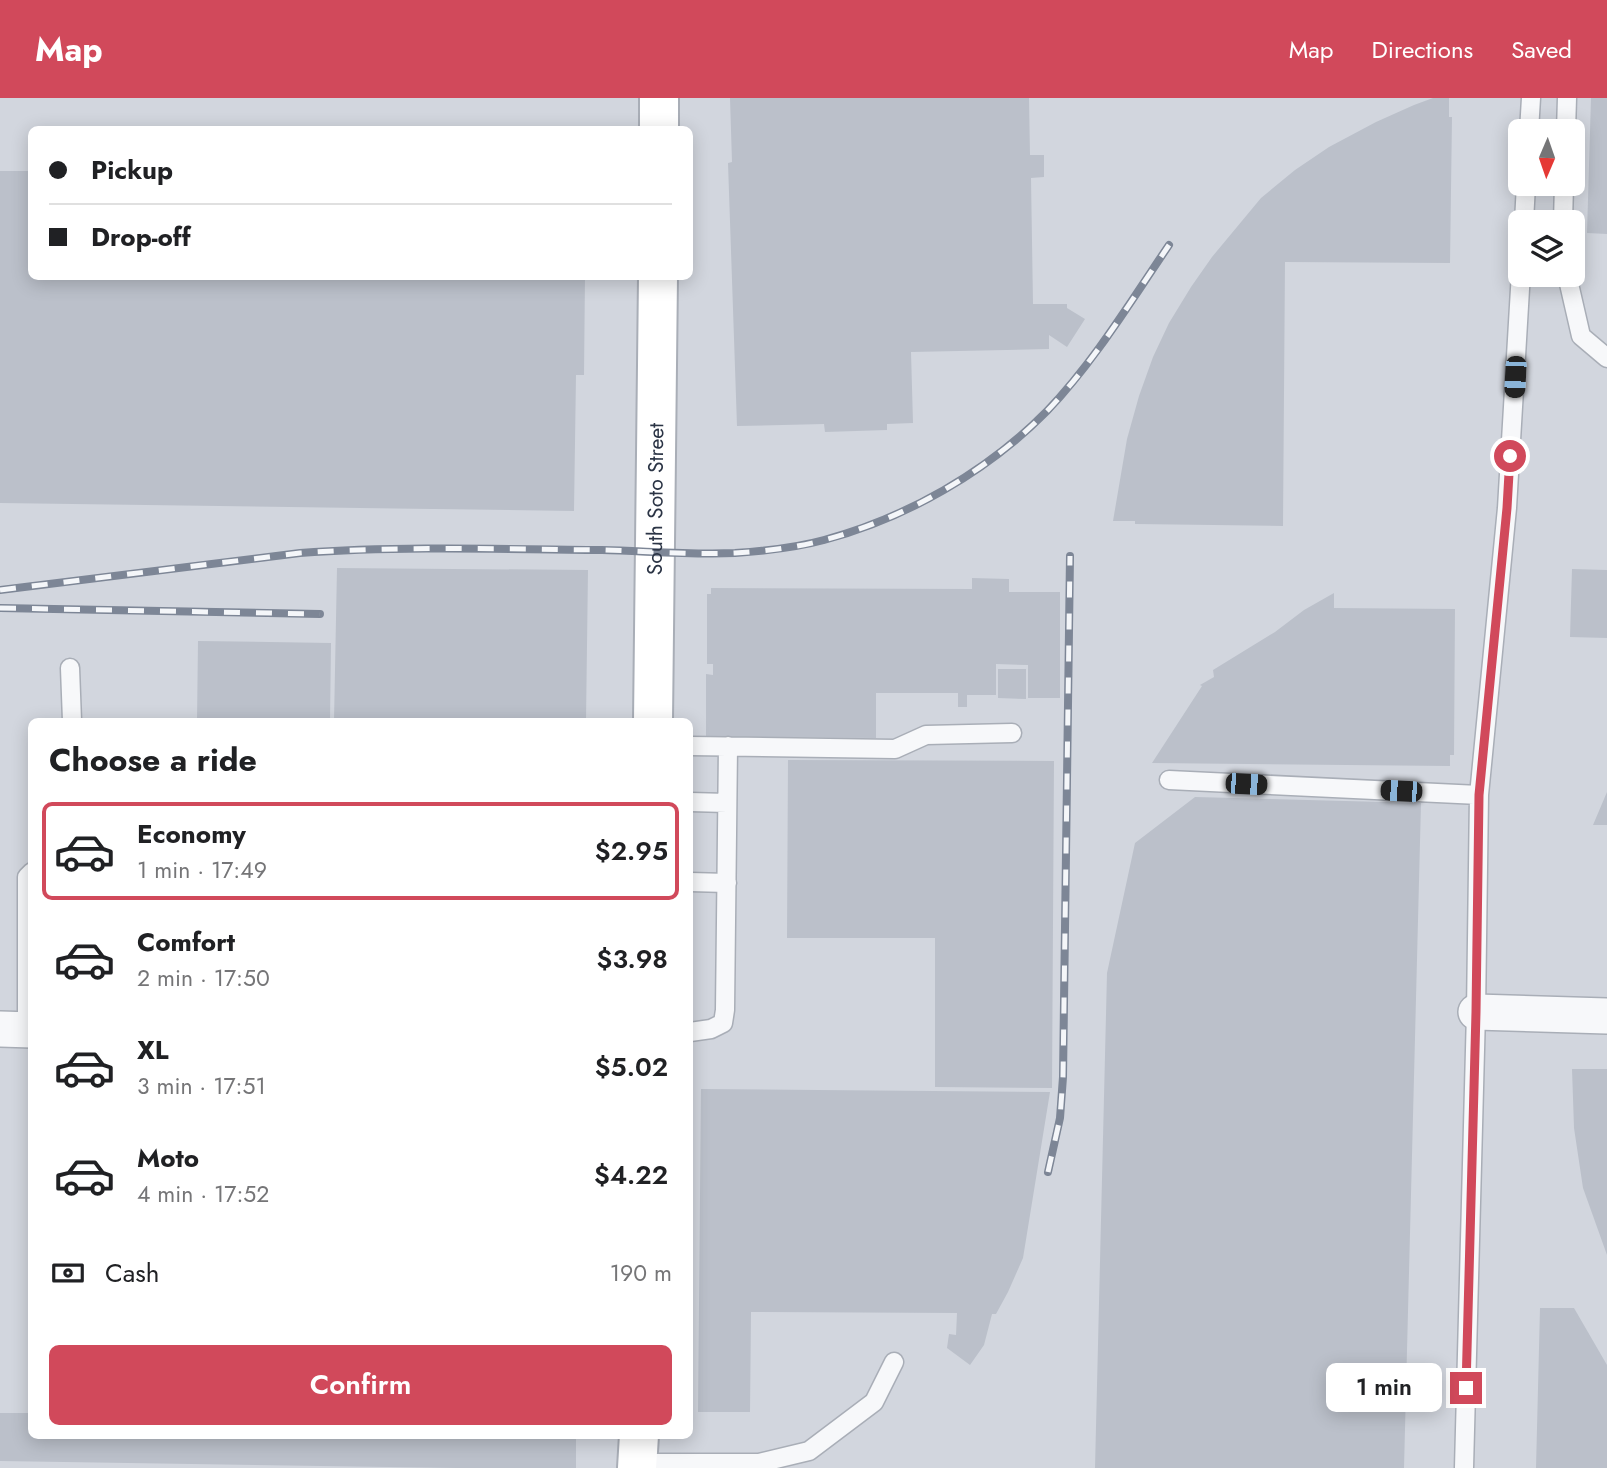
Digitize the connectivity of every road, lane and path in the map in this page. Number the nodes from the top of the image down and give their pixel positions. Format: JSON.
{"nodes":[{"id":1,"x":659,"y":98,"type":"edge"},
{"id":2,"x":1531,"y":98,"type":"edge"},
{"id":3,"x":1567,"y":98,"type":"edge"},
{"id":4,"x":1530,"y":119,"type":"edge"},
{"id":5,"x":1566,"y":119,"type":"edge"},
{"id":6,"x":659,"y":126,"type":"edge"},
{"id":7,"x":657,"y":280,"type":"edge"},
{"id":8,"x":1520,"y":287,"type":"edge"},
{"id":9,"x":1570,"y":287,"type":"edge"},
{"id":10,"x":1607,"y":358,"type":"edge"},
{"id":11,"x":70,"y":668,"type":"dead end"},
{"id":12,"x":72,"y":718,"type":"edge"},
{"id":13,"x":653,"y":718,"type":"edge"},
{"id":14,"x":1012,"y":733,"type":"dead end"},
{"id":15,"x":693,"y":746,"type":"edge"},
{"id":16,"x":728,"y":746,"type":"junction"},
{"id":17,"x":1169,"y":780,"type":"dead end"},
{"id":18,"x":1479,"y":795,"type":"junction"},
{"id":19,"x":693,"y":802,"type":"edge"},
{"id":20,"x":727,"y":803,"type":"junction"},
{"id":21,"x":28,"y":876,"type":"edge"},
{"id":22,"x":693,"y":881,"type":"edge"},
{"id":23,"x":727,"y":883,"type":"junction"},
{"id":24,"x":1476,"y":1012,"type":"junction"},
{"id":25,"x":1607,"y":1016,"type":"edge"},
{"id":26,"x":20,"y":1030,"type":"edge"},
{"id":27,"x":693,"y":1032,"type":"edge"},
{"id":28,"x":894,"y":1362,"type":"dead end"},
{"id":29,"x":638,"y":1455,"type":"edge"},
{"id":30,"x":1464,"y":1468,"type":"edge"}],
"edges":[{"from":1,"to":6,"type":"main road"},
{"from":2,"to":4,"type":"lane"},
{"from":3,"to":5,"type":"lane"},
{"from":7,"to":13,"type":"main road","name":"South Soto Street"},
{"from":8,"to":18,"type":"lane"},
{"from":9,"to":10,"type":"lane"},
{"from":11,"to":12,"type":"lane"},
{"from":14,"to":16,"type":"lane"},
{"from":15,"to":16,"type":"lane"},
{"from":16,"to":20,"type":"lane"},
{"from":17,"to":18,"type":"lane"},
{"from":18,"to":24,"type":"lane"},
{"from":19,"to":20,"type":"lane"},
{"from":20,"to":23,"type":"lane"},
{"from":21,"to":26,"type":"lane"},
{"from":22,"to":23,"type":"lane"},
{"from":23,"to":27,"type":"lane"},
{"from":24,"to":25,"type":"street"},
{"from":24,"to":30,"type":"lane"},
{"from":28,"to":29,"type":"lane"}]}
